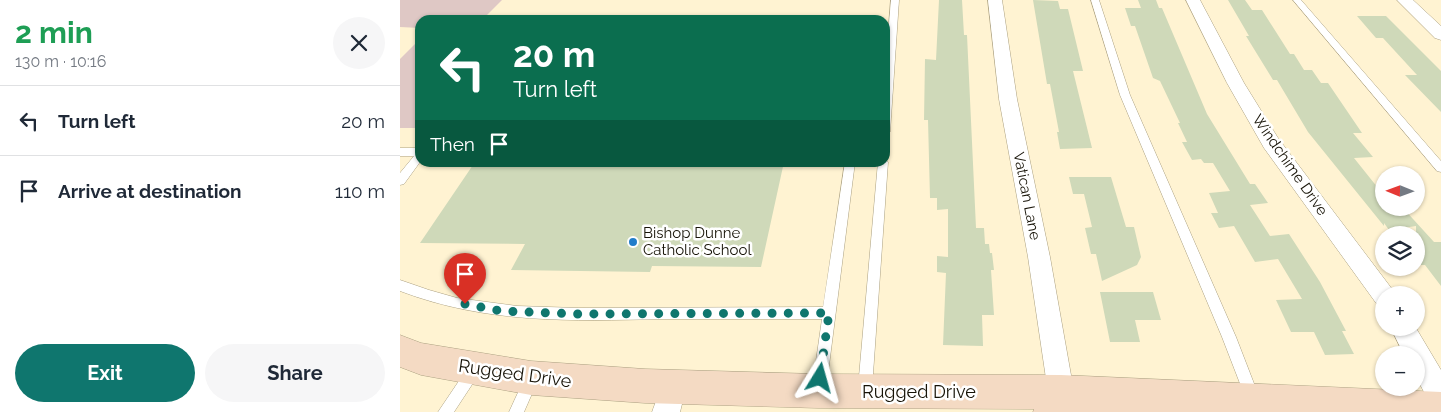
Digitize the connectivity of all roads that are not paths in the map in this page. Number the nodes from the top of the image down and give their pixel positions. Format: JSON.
{"nodes":[{"id":1,"x":895,"y":0,"type":"edge"},
{"id":2,"x":995,"y":0,"type":"edge"},
{"id":3,"x":1095,"y":0,"type":"edge"},
{"id":4,"x":1193,"y":0,"type":"edge"},
{"id":5,"x":1297,"y":0,"type":"edge"},
{"id":6,"x":1404,"y":0,"type":"edge"},
{"id":7,"x":1441,"y":35,"type":"edge"},
{"id":8,"x":890,"y":66,"type":"edge"},
{"id":9,"x":400,"y":152,"type":"edge"},
{"id":10,"x":415,"y":153,"type":"edge"},
{"id":11,"x":415,"y":160,"type":"edge"},
{"id":12,"x":849,"y":167,"type":"edge"},
{"id":13,"x":882,"y":167,"type":"edge"},
{"id":14,"x":1441,"y":168,"type":"edge"},
{"id":15,"x":400,"y":180,"type":"edge"},
{"id":16,"x":400,"y":285,"type":"edge"},
{"id":17,"x":1377,"y":286,"type":"edge"},
{"id":18,"x":829,"y":313,"type":"junction"},
{"id":19,"x":1407,"y":336,"type":"edge"},
{"id":20,"x":400,"y":351,"type":"edge"},
{"id":21,"x":476,"y":368,"type":"junction"},
{"id":22,"x":531,"y":378,"type":"junction"},
{"id":23,"x":818,"y":391,"type":"junction"},
{"id":24,"x":858,"y":396,"type":"junction"},
{"id":25,"x":1441,"y":396,"type":"edge"},
{"id":26,"x":670,"y":400,"type":"edge"},
{"id":27,"x":1063,"y":405,"type":"edge"},
{"id":28,"x":1256,"y":406,"type":"edge"},
{"id":29,"x":1441,"y":410,"type":"edge"},
{"id":30,"x":445,"y":412,"type":"edge"},
{"id":31,"x":516,"y":412,"type":"edge"}],
"edges":[{"from":1,"to":8,"type":"lane"},
{"from":2,"to":27,"type":"street","name":"Vatican Lane"},
{"from":3,"to":28,"type":"lane"},
{"from":4,"to":17,"type":"street","name":"Windchime Drive"},
{"from":5,"to":14,"type":"lane"},
{"from":6,"to":7,"type":"street"},
{"from":9,"to":10,"type":"lane"},
{"from":11,"to":15,"type":"lane"},
{"from":12,"to":18,"type":"lane"},
{"from":13,"to":24,"type":"lane"},
{"from":16,"to":18,"type":"lane"},
{"from":18,"to":23,"type":"lane"},
{"from":19,"to":25,"type":"street"},
{"from":20,"to":21,"type":"street","name":"Rugged Drive"},
{"from":21,"to":22,"type":"street","name":"Rugged Drive"},
{"from":21,"to":30,"type":"lane"},
{"from":22,"to":26,"type":"street","name":"Rugged Drive"},
{"from":22,"to":31,"type":"lane"},
{"from":23,"to":24,"type":"street","name":"Rugged Drive"},
{"from":23,"to":26,"type":"street","name":"Rugged Drive"},
{"from":24,"to":27,"type":"street","name":"Rugged Drive"},
{"from":27,"to":28,"type":"street","name":"Rugged Drive"},
{"from":28,"to":29,"type":"street","name":"Rugged Drive"}]}
